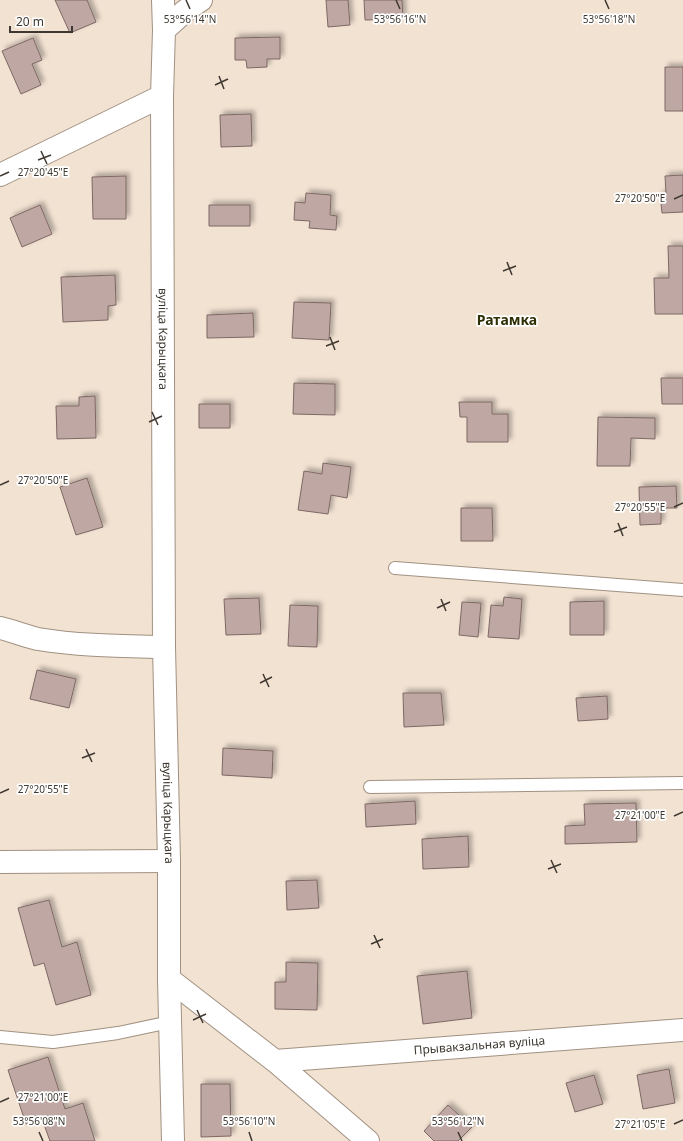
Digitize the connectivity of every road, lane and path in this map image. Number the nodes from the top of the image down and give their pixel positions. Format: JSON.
{"nodes":[{"id":1,"x":163,"y":0,"type":"edge"},
{"id":2,"x":201,"y":0,"type":"edge"},
{"id":3,"x":164,"y":30,"type":"junction"},
{"id":4,"x":162,"y":96,"type":"junction"},
{"id":5,"x":0,"y":175,"type":"edge"},
{"id":6,"x":395,"y":568,"type":"dead end"},
{"id":7,"x":683,"y":590,"type":"edge"},
{"id":8,"x":0,"y":628,"type":"edge"},
{"id":9,"x":164,"y":647,"type":"junction"},
{"id":10,"x":683,"y":783,"type":"edge"},
{"id":11,"x":370,"y":786,"type":"dead end"},
{"id":12,"x":169,"y":861,"type":"junction"},
{"id":13,"x":0,"y":862,"type":"edge"},
{"id":14,"x":169,"y":979,"type":"junction"},
{"id":15,"x":170,"y":1022,"type":"junction"},
{"id":16,"x":683,"y":1030,"type":"edge"},
{"id":17,"x":0,"y":1037,"type":"edge"},
{"id":18,"x":275,"y":1061,"type":"junction"},
{"id":19,"x":173,"y":1141,"type":"edge"},
{"id":20,"x":368,"y":1141,"type":"edge"}],
"edges":[{"from":1,"to":3,"type":"street","name":"вуліца Карыцкага"},
{"from":2,"to":3,"type":"street"},
{"from":3,"to":4,"type":"street","name":"вуліца Карыцкага"},
{"from":4,"to":5,"type":"street"},
{"from":4,"to":9,"type":"street","name":"вуліца Карыцкага"},
{"from":6,"to":7,"type":"lane"},
{"from":8,"to":9,"type":"street"},
{"from":9,"to":12,"type":"street","name":"вуліца Карыцкага"},
{"from":10,"to":11,"type":"lane"},
{"from":12,"to":13,"type":"street"},
{"from":12,"to":14,"type":"street","name":"вуліца Карыцкага"},
{"from":14,"to":15,"type":"street","name":"вуліца Карыцкага"},
{"from":14,"to":18,"type":"street"},
{"from":15,"to":17,"type":"lane"},
{"from":15,"to":19,"type":"street","name":"вуліца Карыцкага"},
{"from":16,"to":18,"type":"street","name":"Прывакзальная вуліца"},
{"from":18,"to":20,"type":"street"}]}
